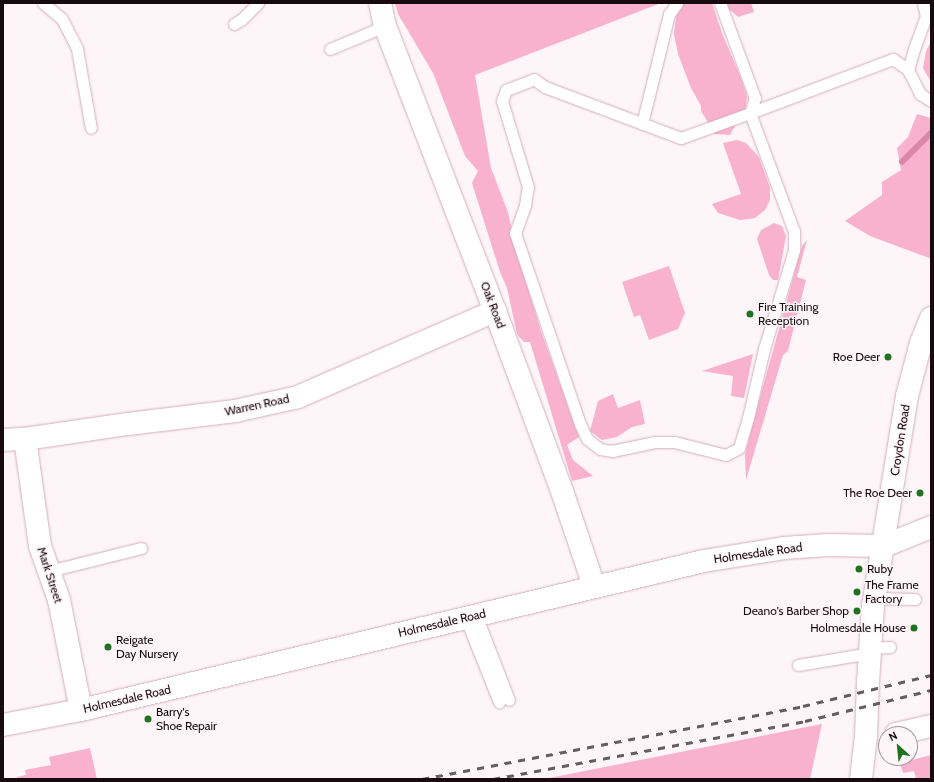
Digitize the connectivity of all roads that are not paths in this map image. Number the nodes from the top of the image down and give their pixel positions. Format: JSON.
{"nodes":[{"id":1,"x":43,"y":3,"type":"edge"},
{"id":2,"x":258,"y":3,"type":"edge"},
{"id":3,"x":380,"y":3,"type":"edge"},
{"id":4,"x":677,"y":3,"type":"edge"},
{"id":5,"x":720,"y":3,"type":"edge"},
{"id":6,"x":923,"y":3,"type":"edge"},
{"id":7,"x":234,"y":24,"type":"dead end"},
{"id":8,"x":385,"y":26,"type":"junction"},
{"id":9,"x":330,"y":49,"type":"dead end"},
{"id":10,"x":908,"y":70,"type":"junction"},
{"id":11,"x":931,"y":101,"type":"edge"},
{"id":12,"x":750,"y":113,"type":"junction"},
{"id":13,"x":642,"y":124,"type":"junction"},
{"id":14,"x":91,"y":128,"type":"dead end"},
{"id":15,"x":495,"y":311,"type":"junction"},
{"id":16,"x":931,"y":318,"type":"edge"},
{"id":17,"x":25,"y":439,"type":"junction"},
{"id":18,"x":3,"y":440,"type":"edge"},
{"id":19,"x":931,"y":527,"type":"edge"},
{"id":20,"x":884,"y":546,"type":"junction"},
{"id":21,"x":142,"y":548,"type":"dead end"},
{"id":22,"x":49,"y":571,"type":"junction"},
{"id":23,"x":594,"y":586,"type":"junction"},
{"id":24,"x":874,"y":598,"type":"junction"},
{"id":25,"x":915,"y":599,"type":"dead end"},
{"id":26,"x":470,"y":616,"type":"junction"},
{"id":27,"x":877,"y":649,"type":"junction"},
{"id":28,"x":798,"y":665,"type":"dead end"},
{"id":29,"x":504,"y":701,"type":"dead end"},
{"id":30,"x":81,"y":710,"type":"junction"},
{"id":31,"x":3,"y":726,"type":"edge"},
{"id":32,"x":931,"y":726,"type":"edge"},
{"id":33,"x":918,"y":729,"type":"edge"},
{"id":34,"x":876,"y":736,"type":"edge"},
{"id":35,"x":861,"y":779,"type":"edge"}],
"edges":[{"from":1,"to":14,"type":"lane"},
{"from":2,"to":7,"type":"lane"},
{"from":3,"to":8,"type":"street","name":"Oak Road"},
{"from":4,"to":13,"type":"lane"},
{"from":5,"to":12,"type":"lane"},
{"from":6,"to":10,"type":"lane"},
{"from":8,"to":9,"type":"lane"},
{"from":8,"to":15,"type":"street","name":"Oak Road"},
{"from":10,"to":11,"type":"lane"},
{"from":10,"to":12,"type":"lane"},
{"from":12,"to":13,"type":"lane"},
{"from":12,"to":13,"type":"lane"},
{"from":15,"to":17,"type":"street","name":"Warren Road"},
{"from":15,"to":23,"type":"street","name":"Oak Road"},
{"from":16,"to":20,"type":"street","name":"Croydon Road"},
{"from":17,"to":18,"type":"street","name":"Warren Road"},
{"from":17,"to":22,"type":"street","name":"Mark Street"},
{"from":19,"to":20,"type":"street"},
{"from":20,"to":23,"type":"street","name":"Holmesdale Road"},
{"from":20,"to":24,"type":"street","name":"Croydon Road"},
{"from":21,"to":22,"type":"lane"},
{"from":22,"to":30,"type":"street","name":"Mark Street"},
{"from":23,"to":26,"type":"street","name":"Holmesdale Road"},
{"from":24,"to":25,"type":"lane"},
{"from":24,"to":27,"type":"street","name":"Croydon Road"},
{"from":26,"to":29,"type":"lane"},
{"from":26,"to":30,"type":"street","name":"Holmesdale Road"},
{"from":27,"to":28,"type":"lane"},
{"from":27,"to":34,"type":"street","name":"Croydon Road"},
{"from":30,"to":31,"type":"street","name":"Holmesdale Road"},
{"from":32,"to":33,"type":"street"},
{"from":34,"to":35,"type":"street","name":"Croydon Road"}]}
